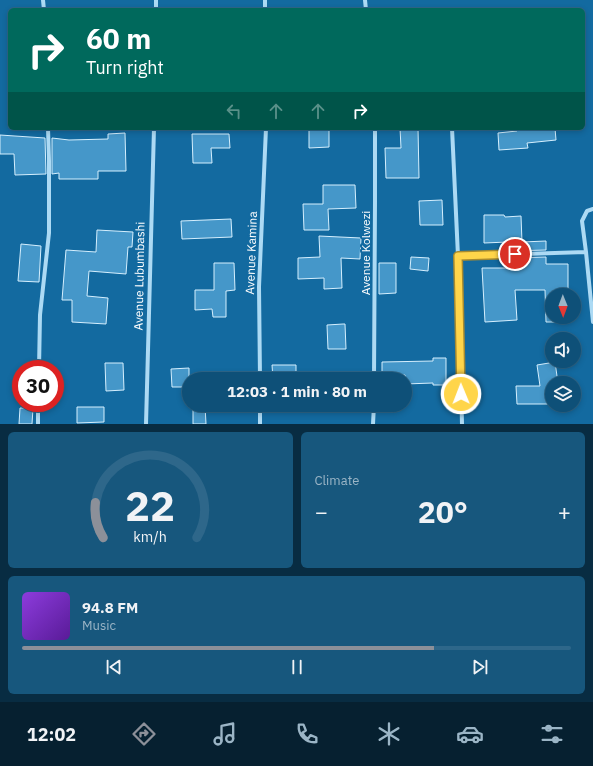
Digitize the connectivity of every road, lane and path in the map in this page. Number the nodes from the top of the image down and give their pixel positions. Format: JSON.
{"nodes":[{"id":1,"x":48,"y":130,"type":"edge"},
{"id":2,"x":154,"y":130,"type":"edge"},
{"id":3,"x":266,"y":130,"type":"edge"},
{"id":4,"x":375,"y":130,"type":"edge"},
{"id":5,"x":452,"y":130,"type":"edge"},
{"id":6,"x":593,"y":209,"type":"edge"},
{"id":7,"x":586,"y":252,"type":"junction"},
{"id":8,"x":458,"y":256,"type":"junction"},
{"id":9,"x":593,"y":322,"type":"edge"},
{"id":10,"x":39,"y":360,"type":"edge"},
{"id":11,"x":260,"y":372,"type":"edge"},
{"id":12,"x":374,"y":372,"type":"edge"},
{"id":13,"x":38,"y":412,"type":"edge"},
{"id":14,"x":260,"y":412,"type":"edge"},
{"id":15,"x":374,"y":412,"type":"edge"},
{"id":16,"x":38,"y":424,"type":"edge"},
{"id":17,"x":146,"y":424,"type":"edge"},
{"id":18,"x":260,"y":424,"type":"edge"},
{"id":19,"x":374,"y":424,"type":"edge"},
{"id":20,"x":462,"y":424,"type":"edge"}],
"edges":[{"from":1,"to":10,"type":"street"},
{"from":2,"to":17,"type":"street","name":"Avenue Lubumbashi"},
{"from":3,"to":11,"type":"street","name":"Avenue Kamina"},
{"from":4,"to":12,"type":"street","name":"Avenue Kolwezi"},
{"from":5,"to":8,"type":"street"},
{"from":6,"to":7,"type":"street"},
{"from":7,"to":8,"type":"street"},
{"from":7,"to":9,"type":"street"},
{"from":8,"to":20,"type":"street"},
{"from":13,"to":16,"type":"street"},
{"from":14,"to":18,"type":"street"},
{"from":15,"to":19,"type":"street"}]}
